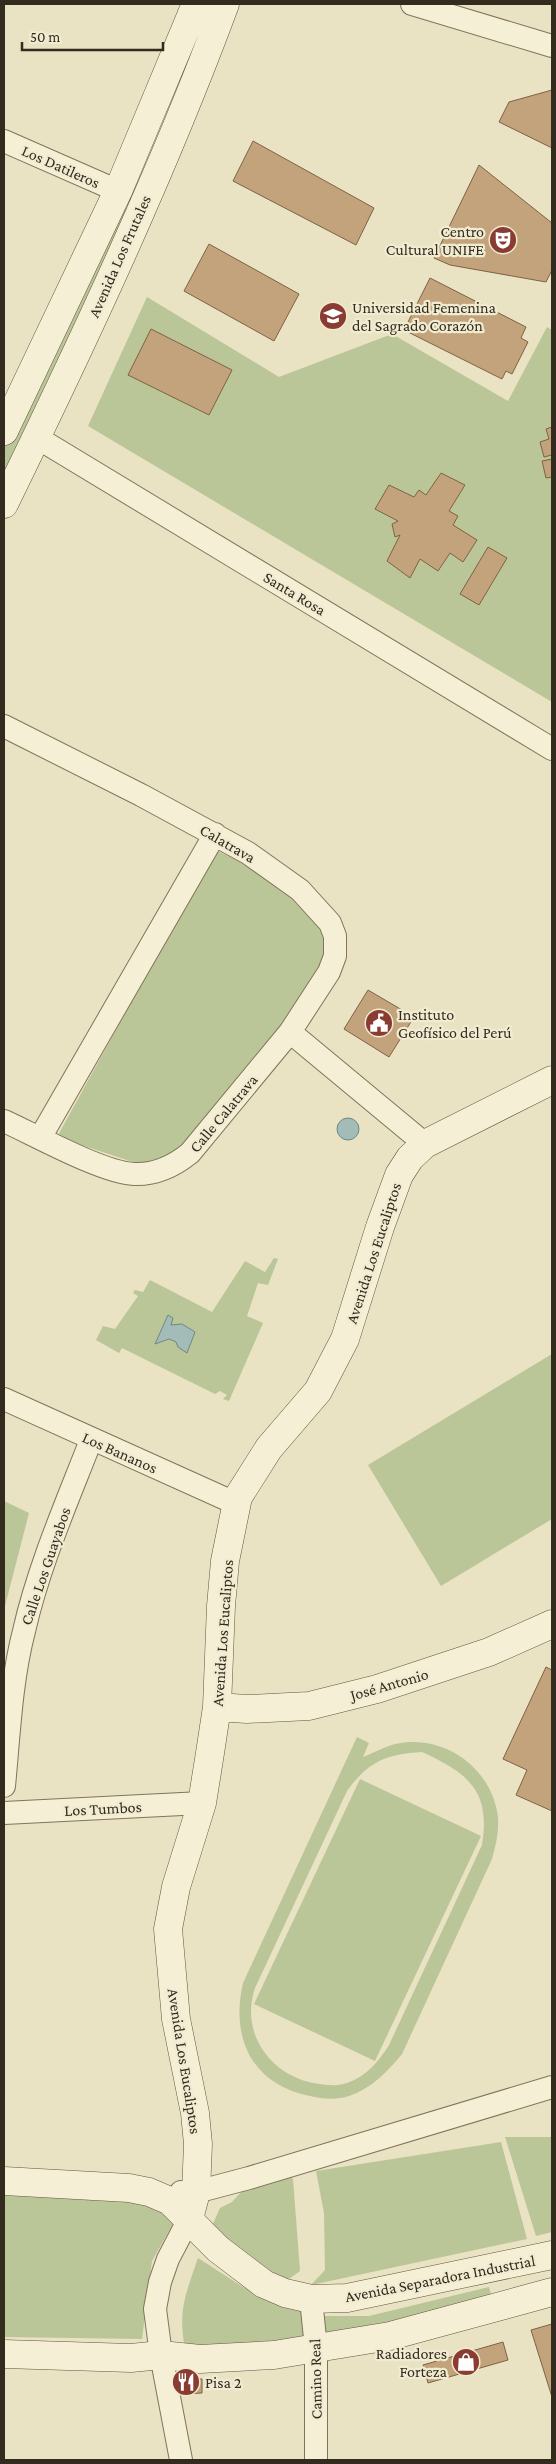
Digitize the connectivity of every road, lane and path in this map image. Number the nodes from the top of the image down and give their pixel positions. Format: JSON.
{"nodes":[{"id":1,"x":196,"y":4,"type":"edge"},
{"id":2,"x":225,"y":4,"type":"edge"},
{"id":3,"x":412,"y":4,"type":"edge"},
{"id":4,"x":552,"y":46,"type":"edge"},
{"id":5,"x":4,"y":141,"type":"edge"},
{"id":6,"x":118,"y":192,"type":"junction"},
{"id":7,"x":119,"y":259,"type":"junction"},
{"id":8,"x":4,"y":431,"type":"edge"},
{"id":9,"x":36,"y":438,"type":"junction"},
{"id":10,"x":4,"y":504,"type":"edge"},
{"id":11,"x":4,"y":726,"type":"edge"},
{"id":12,"x":552,"y":749,"type":"edge"},
{"id":13,"x":215,"y":834,"type":"junction"},
{"id":14,"x":290,"y":1032,"type":"junction"},
{"id":15,"x":552,"y":1080,"type":"edge"},
{"id":16,"x":4,"y":1121,"type":"edge"},
{"id":17,"x":40,"y":1138,"type":"junction"},
{"id":18,"x":425,"y":1144,"type":"junction"},
{"id":19,"x":4,"y":1399,"type":"edge"},
{"id":20,"x":91,"y":1440,"type":"junction"},
{"id":21,"x":237,"y":1504,"type":"junction"},
{"id":22,"x":552,"y":1624,"type":"edge"},
{"id":23,"x":217,"y":1708,"type":"junction"},
{"id":24,"x":4,"y":1786,"type":"edge"},
{"id":25,"x":202,"y":1803,"type":"junction"},
{"id":26,"x":4,"y":1813,"type":"edge"},
{"id":27,"x":552,"y":2088,"type":"edge"},
{"id":28,"x":4,"y":2181,"type":"edge"},
{"id":29,"x":149,"y":2192,"type":"junction"},
{"id":30,"x":196,"y":2192,"type":"junction"},
{"id":31,"x":189,"y":2219,"type":"junction"},
{"id":32,"x":552,"y":2255,"type":"edge"},
{"id":33,"x":552,"y":2292,"type":"edge"},
{"id":34,"x":311,"y":2299,"type":"junction"},
{"id":35,"x":316,"y":2348,"type":"junction"},
{"id":36,"x":4,"y":2354,"type":"edge"},
{"id":37,"x":161,"y":2355,"type":"junction"},
{"id":38,"x":181,"y":2460,"type":"edge"},
{"id":39,"x":316,"y":2460,"type":"edge"}],
"edges":[{"from":1,"to":6,"type":"main road","name":"Avenida Los Frutales"},
{"from":2,"to":7,"type":"main road","name":"Avenida Los Frutales"},
{"from":3,"to":4,"type":"street"},
{"from":5,"to":6,"type":"street","name":"Los Datileros"},
{"from":6,"to":7,"type":"main road"},
{"from":6,"to":8,"type":"main road","name":"Avenida Los Frutales"},
{"from":7,"to":9,"type":"main road","name":"Avenida Los Frutales"},
{"from":9,"to":10,"type":"main road","name":"Avenida Los Frutales"},
{"from":9,"to":12,"type":"street","name":"Santa Rosa"},
{"from":11,"to":13,"type":"street","name":"Calatrava"},
{"from":13,"to":14,"type":"street","name":"Calatrava"},
{"from":13,"to":17,"type":"street"},
{"from":14,"to":17,"type":"street","name":"Calle Calatrava"},
{"from":14,"to":18,"type":"street"},
{"from":15,"to":18,"type":"main road","name":"Avenida Los Eucaliptos"},
{"from":16,"to":17,"type":"street","name":"Calle Calatrava"},
{"from":18,"to":21,"type":"main road","name":"Avenida Los Eucaliptos"},
{"from":19,"to":20,"type":"street","name":"Los Bananos"},
{"from":20,"to":21,"type":"street","name":"Los Bananos"},
{"from":20,"to":24,"type":"street","name":"Calle Los Guayabos"},
{"from":21,"to":23,"type":"main road","name":"Avenida Los Eucaliptos"},
{"from":22,"to":23,"type":"main road","name":"José Antonio"},
{"from":23,"to":25,"type":"main road","name":"Avenida Los Eucaliptos"},
{"from":25,"to":26,"type":"street","name":"Los Tumbos"},
{"from":25,"to":30,"type":"main road","name":"Avenida Los Eucaliptos"},
{"from":27,"to":30,"type":"street"},
{"from":28,"to":29,"type":"main road","name":"Avenida Separadora Industrial"},
{"from":29,"to":30,"type":"street"},
{"from":29,"to":31,"type":"main road","name":"Avenida Separadora Industrial"},
{"from":30,"to":31,"type":"main road","name":"Avenida Los Eucaliptos"},
{"from":31,"to":34,"type":"main road","name":"Avenida Separadora Industrial"},
{"from":31,"to":37,"type":"street"},
{"from":32,"to":34,"type":"main road","name":"Avenida Separadora Industrial"},
{"from":33,"to":35,"type":"main road"},
{"from":34,"to":35,"type":"street","name":"Camino Real"},
{"from":35,"to":37,"type":"main road"},
{"from":35,"to":39,"type":"street","name":"Camino Real"},
{"from":36,"to":37,"type":"main road"},
{"from":37,"to":38,"type":"street"}]}
